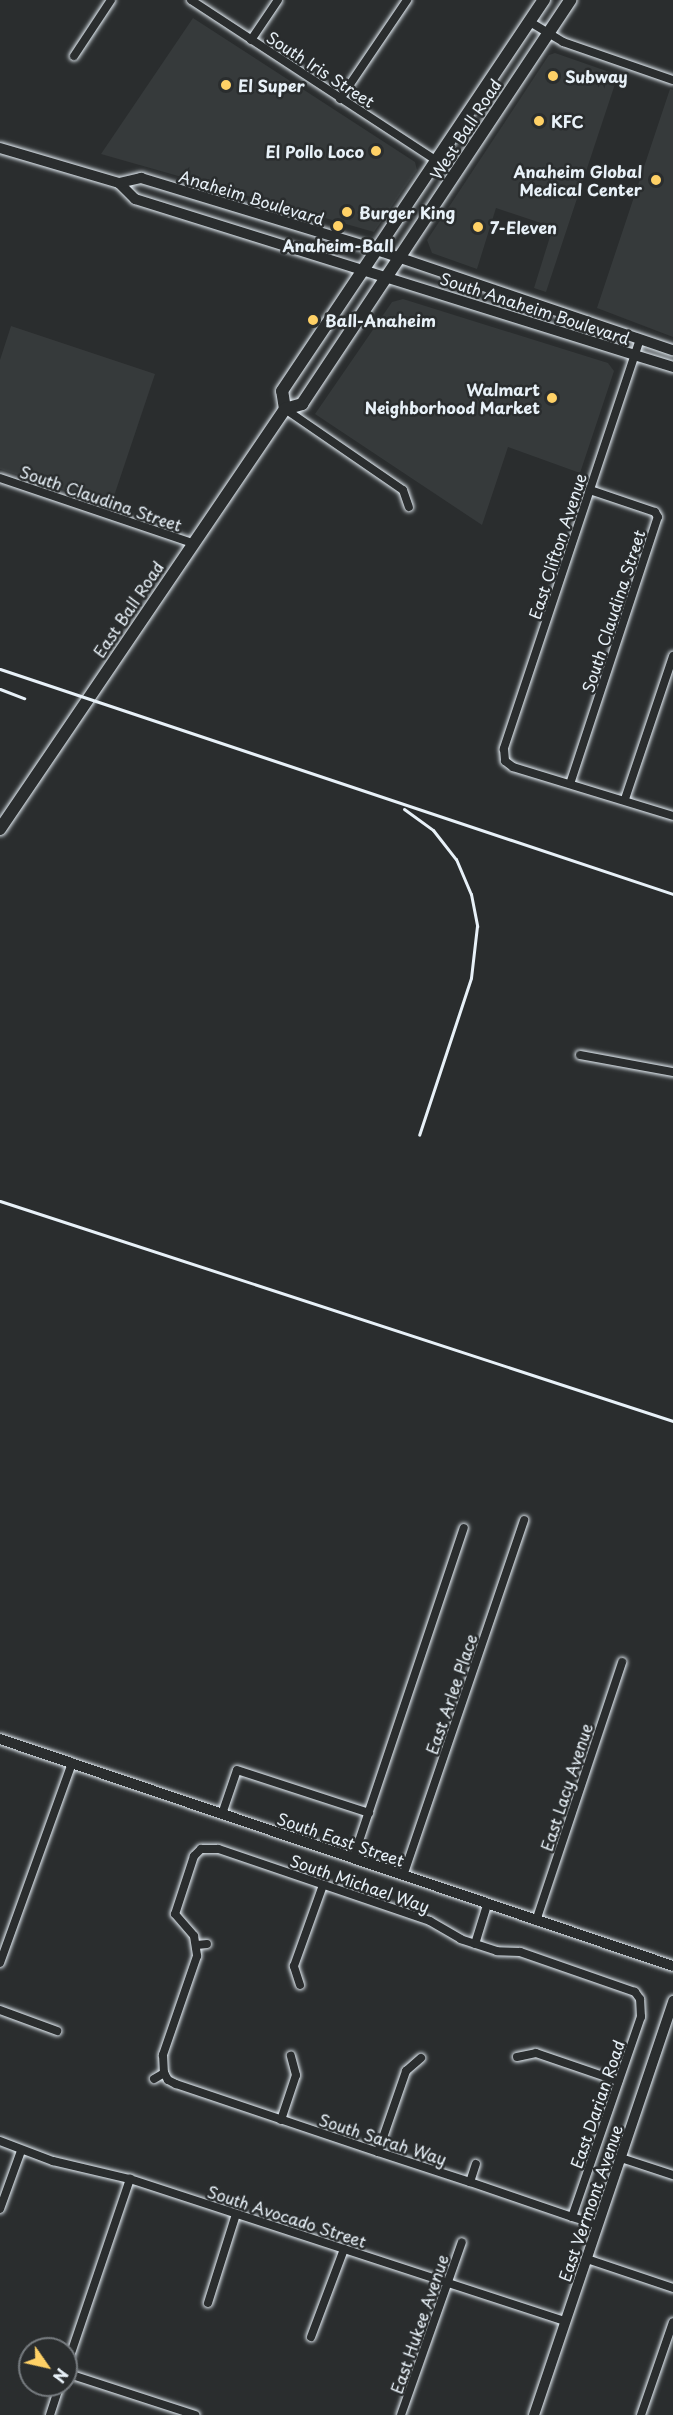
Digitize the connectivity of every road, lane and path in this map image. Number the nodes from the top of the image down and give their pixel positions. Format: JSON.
{"nodes":[{"id":1,"x":111,"y":0,"type":"edge"},
{"id":2,"x":191,"y":0,"type":"edge"},
{"id":3,"x":278,"y":0,"type":"edge"},
{"id":4,"x":407,"y":0,"type":"edge"},
{"id":5,"x":544,"y":0,"type":"edge"},
{"id":6,"x":570,"y":0,"type":"edge"},
{"id":7,"x":530,"y":22,"type":"junction"},
{"id":8,"x":548,"y":33,"type":"junction"},
{"id":9,"x":251,"y":39,"type":"junction"},
{"id":10,"x":75,"y":56,"type":"dead end"},
{"id":11,"x":673,"y":80,"type":"edge"},
{"id":12,"x":340,"y":99,"type":"junction"},
{"id":13,"x":0,"y":148,"type":"edge"},
{"id":14,"x":437,"y":161,"type":"junction"},
{"id":15,"x":119,"y":183,"type":"junction"},
{"id":16,"x":377,"y":249,"type":"junction"},
{"id":17,"x":400,"y":258,"type":"junction"},
{"id":18,"x":365,"y":269,"type":"junction"},
{"id":19,"x":388,"y":277,"type":"junction"},
{"id":20,"x":640,"y":339,"type":"junction"},
{"id":21,"x":673,"y":350,"type":"edge"},
{"id":22,"x":635,"y":355,"type":"junction"},
{"id":23,"x":673,"y":368,"type":"edge"},
{"id":24,"x":285,"y":409,"type":"junction"},
{"id":25,"x":0,"y":478,"type":"edge"},
{"id":26,"x":590,"y":490,"type":"junction"},
{"id":27,"x":409,"y":507,"type":"dead end"},
{"id":28,"x":192,"y":543,"type":"junction"},
{"id":29,"x":673,"y":656,"type":"edge"},
{"id":30,"x":570,"y":784,"type":"junction"},
{"id":31,"x":625,"y":799,"type":"junction"},
{"id":32,"x":673,"y":816,"type":"edge"},
{"id":33,"x":1,"y":824,"type":"edge"},
{"id":34,"x":580,"y":1055,"type":"dead end"},
{"id":35,"x":673,"y":1072,"type":"edge"},
{"id":36,"x":524,"y":1520,"type":"dead end"},
{"id":37,"x":464,"y":1528,"type":"dead end"},
{"id":38,"x":622,"y":1662,"type":"dead end"},
{"id":39,"x":0,"y":1739,"type":"edge"},
{"id":40,"x":72,"y":1763,"type":"junction"},
{"id":41,"x":369,"y":1813,"type":"junction"},
{"id":42,"x":222,"y":1814,"type":"junction"},
{"id":43,"x":353,"y":1859,"type":"junction"},
{"id":44,"x":403,"y":1876,"type":"junction"},
{"id":45,"x":322,"y":1885,"type":"junction"},
{"id":46,"x":488,"y":1905,"type":"junction"},
{"id":47,"x":536,"y":1921,"type":"junction"},
{"id":48,"x":207,"y":1944,"type":"dead end"},
{"id":49,"x":475,"y":1944,"type":"junction"},
{"id":50,"x":197,"y":1945,"type":"junction"},
{"id":51,"x":0,"y":1963,"type":"edge"},
{"id":52,"x":673,"y":1966,"type":"edge"},
{"id":53,"x":300,"y":1985,"type":"dead end"},
{"id":54,"x":640,"y":1999,"type":"joint"},
{"id":55,"x":673,"y":2001,"type":"edge"},
{"id":56,"x":0,"y":2010,"type":"edge"},
{"id":57,"x":57,"y":2031,"type":"dead end"},
{"id":58,"x":291,"y":2056,"type":"dead end"},
{"id":59,"x":517,"y":2057,"type":"dead end"},
{"id":60,"x":421,"y":2058,"type":"dead end"},
{"id":61,"x":164,"y":2073,"type":"junction"},
{"id":62,"x":154,"y":2079,"type":"dead end"},
{"id":63,"x":618,"y":2081,"type":"junction"},
{"id":64,"x":281,"y":2120,"type":"junction"},
{"id":65,"x":0,"y":2140,"type":"edge"},
{"id":66,"x":21,"y":2151,"type":"junction"},
{"id":67,"x":378,"y":2152,"type":"junction"},
{"id":68,"x":621,"y":2158,"type":"junction"},
{"id":69,"x":476,"y":2164,"type":"dead end"},
{"id":70,"x":673,"y":2175,"type":"edge"},
{"id":71,"x":130,"y":2179,"type":"junction"},
{"id":72,"x":470,"y":2182,"type":"junction"},
{"id":73,"x":0,"y":2209,"type":"edge"},
{"id":74,"x":236,"y":2214,"type":"junction"},
{"id":75,"x":572,"y":2217,"type":"junction"},
{"id":76,"x":598,"y":2225,"type":"junction"},
{"id":77,"x":462,"y":2242,"type":"dead end"},
{"id":78,"x":344,"y":2249,"type":"junction"},
{"id":79,"x":587,"y":2259,"type":"junction"},
{"id":80,"x":448,"y":2284,"type":"junction"},
{"id":81,"x":673,"y":2288,"type":"edge"},
{"id":82,"x":208,"y":2303,"type":"dead end"},
{"id":83,"x":565,"y":2321,"type":"junction"},
{"id":84,"x":673,"y":2322,"type":"edge"},
{"id":85,"x":76,"y":2337,"type":"edge"},
{"id":86,"x":311,"y":2337,"type":"dead end"},
{"id":87,"x":78,"y":2377,"type":"edge"},
{"id":88,"x":56,"y":2397,"type":"edge"},
{"id":89,"x":50,"y":2415,"type":"edge"},
{"id":90,"x":195,"y":2415,"type":"edge"},
{"id":91,"x":401,"y":2415,"type":"edge"},
{"id":92,"x":534,"y":2415,"type":"edge"},
{"id":93,"x":641,"y":2415,"type":"edge"}],
"edges":[{"from":1,"to":10,"type":"street"},
{"from":2,"to":9,"type":"street","name":"South Iris Street"},
{"from":3,"to":9,"type":"street"},
{"from":4,"to":12,"type":"street"},
{"from":5,"to":7,"type":"main road","name":"West Ball Road"},
{"from":6,"to":8,"type":"main road","name":"West Ball Road"},
{"from":7,"to":8,"type":"street"},
{"from":7,"to":14,"type":"main road","name":"West Ball Road"},
{"from":8,"to":11,"type":"street"},
{"from":8,"to":17,"type":"main road","name":"West Ball Road"},
{"from":9,"to":12,"type":"street","name":"South Iris Street"},
{"from":12,"to":14,"type":"street","name":"South Iris Street"},
{"from":13,"to":15,"type":"main road","name":"Anaheim Boulevard"},
{"from":14,"to":16,"type":"main road","name":"West Ball Road"},
{"from":15,"to":16,"type":"main road","name":"Anaheim Boulevard"},
{"from":15,"to":18,"type":"main road","name":"Anaheim Boulevard"},
{"from":16,"to":17,"type":"main road","name":"Anaheim Boulevard"},
{"from":16,"to":18,"type":"main road","name":"West Ball Road"},
{"from":17,"to":19,"type":"main road","name":"West Ball Road"},
{"from":17,"to":20,"type":"main road","name":"South Anaheim Boulevard"},
{"from":18,"to":19,"type":"main road","name":"South Anaheim Boulevard"},
{"from":18,"to":24,"type":"main road","name":"East Ball Road"},
{"from":19,"to":22,"type":"main road","name":"South Anaheim Boulevard"},
{"from":19,"to":24,"type":"main road","name":"East Ball Road"},
{"from":20,"to":21,"type":"main road","name":"South Anaheim Boulevard"},
{"from":20,"to":22,"type":"street","name":"East Clifton Avenue"},
{"from":22,"to":23,"type":"main road","name":"South Anaheim Boulevard"},
{"from":22,"to":26,"type":"street","name":"East Clifton Avenue"},
{"from":24,"to":27,"type":"street"},
{"from":24,"to":28,"type":"main road","name":"East Ball Road"},
{"from":25,"to":28,"type":"street","name":"South Claudina Street"},
{"from":26,"to":30,"type":"street","name":"East Clifton Avenue"},
{"from":26,"to":30,"type":"street","name":"South Claudina Street"},
{"from":28,"to":33,"type":"main road","name":"East Ball Road"},
{"from":29,"to":31,"type":"street"},
{"from":30,"to":31,"type":"street"},
{"from":31,"to":32,"type":"street"},
{"from":34,"to":35,"type":"street"},
{"from":36,"to":44,"type":"street","name":"East Arlee Place"},
{"from":37,"to":41,"type":"street"},
{"from":38,"to":47,"type":"street","name":"East Lacy Avenue"},
{"from":39,"to":40,"type":"main road","name":"South East Street"},
{"from":40,"to":42,"type":"main road","name":"South East Street"},
{"from":40,"to":51,"type":"street"},
{"from":41,"to":42,"type":"street"},
{"from":41,"to":43,"type":"street"},
{"from":42,"to":43,"type":"main road","name":"South East Street"},
{"from":43,"to":44,"type":"main road","name":"South East Street"},
{"from":44,"to":46,"type":"main road","name":"South East Street"},
{"from":45,"to":49,"type":"street","name":"South Michael Way"},
{"from":45,"to":50,"type":"street","name":"South Michael Way"},
{"from":45,"to":53,"type":"street"},
{"from":46,"to":47,"type":"main road","name":"South East Street"},
{"from":46,"to":49,"type":"street"},
{"from":47,"to":52,"type":"main road","name":"South East Street"},
{"from":48,"to":50,"type":"street"},
{"from":49,"to":54,"type":"street","name":"South Michael Way"},
{"from":50,"to":61,"type":"street"},
{"from":54,"to":63,"type":"street","name":"East Darian Road"},
{"from":55,"to":68,"type":"main road","name":"East Vermont Avenue"},
{"from":56,"to":57,"type":"street"},
{"from":58,"to":64,"type":"street"},
{"from":59,"to":63,"type":"street"},
{"from":60,"to":67,"type":"street"},
{"from":61,"to":62,"type":"street"},
{"from":61,"to":64,"type":"street","name":"South Sarah Way"},
{"from":63,"to":75,"type":"street","name":"East Darian Road"},
{"from":64,"to":67,"type":"street","name":"South Sarah Way"},
{"from":65,"to":66,"type":"street","name":"South Avocado Street"},
{"from":66,"to":71,"type":"street","name":"South Avocado Street"},
{"from":66,"to":73,"type":"street"},
{"from":67,"to":72,"type":"street","name":"South Sarah Way"},
{"from":68,"to":70,"type":"street"},
{"from":68,"to":76,"type":"main road","name":"East Vermont Avenue"},
{"from":69,"to":72,"type":"street"},
{"from":71,"to":74,"type":"street","name":"South Avocado Street"},
{"from":71,"to":85,"type":"street"},
{"from":72,"to":75,"type":"street","name":"South Sarah Way"},
{"from":74,"to":78,"type":"street","name":"South Avocado Street"},
{"from":74,"to":82,"type":"street"},
{"from":75,"to":76,"type":"street","name":"South Sarah Way"},
{"from":76,"to":79,"type":"main road","name":"East Vermont Avenue"},
{"from":77,"to":80,"type":"street","name":"East Hukee Avenue"},
{"from":78,"to":80,"type":"street","name":"South Avocado Street"},
{"from":78,"to":86,"type":"street"},
{"from":79,"to":81,"type":"street"},
{"from":79,"to":83,"type":"main road","name":"East Vermont Avenue"},
{"from":80,"to":83,"type":"street","name":"South Avocado Street"},
{"from":80,"to":91,"type":"street","name":"East Hukee Avenue"},
{"from":83,"to":92,"type":"main road","name":"East Vermont Avenue"},
{"from":84,"to":93,"type":"street"},
{"from":87,"to":90,"type":"street"},
{"from":88,"to":89,"type":"street"}]}
